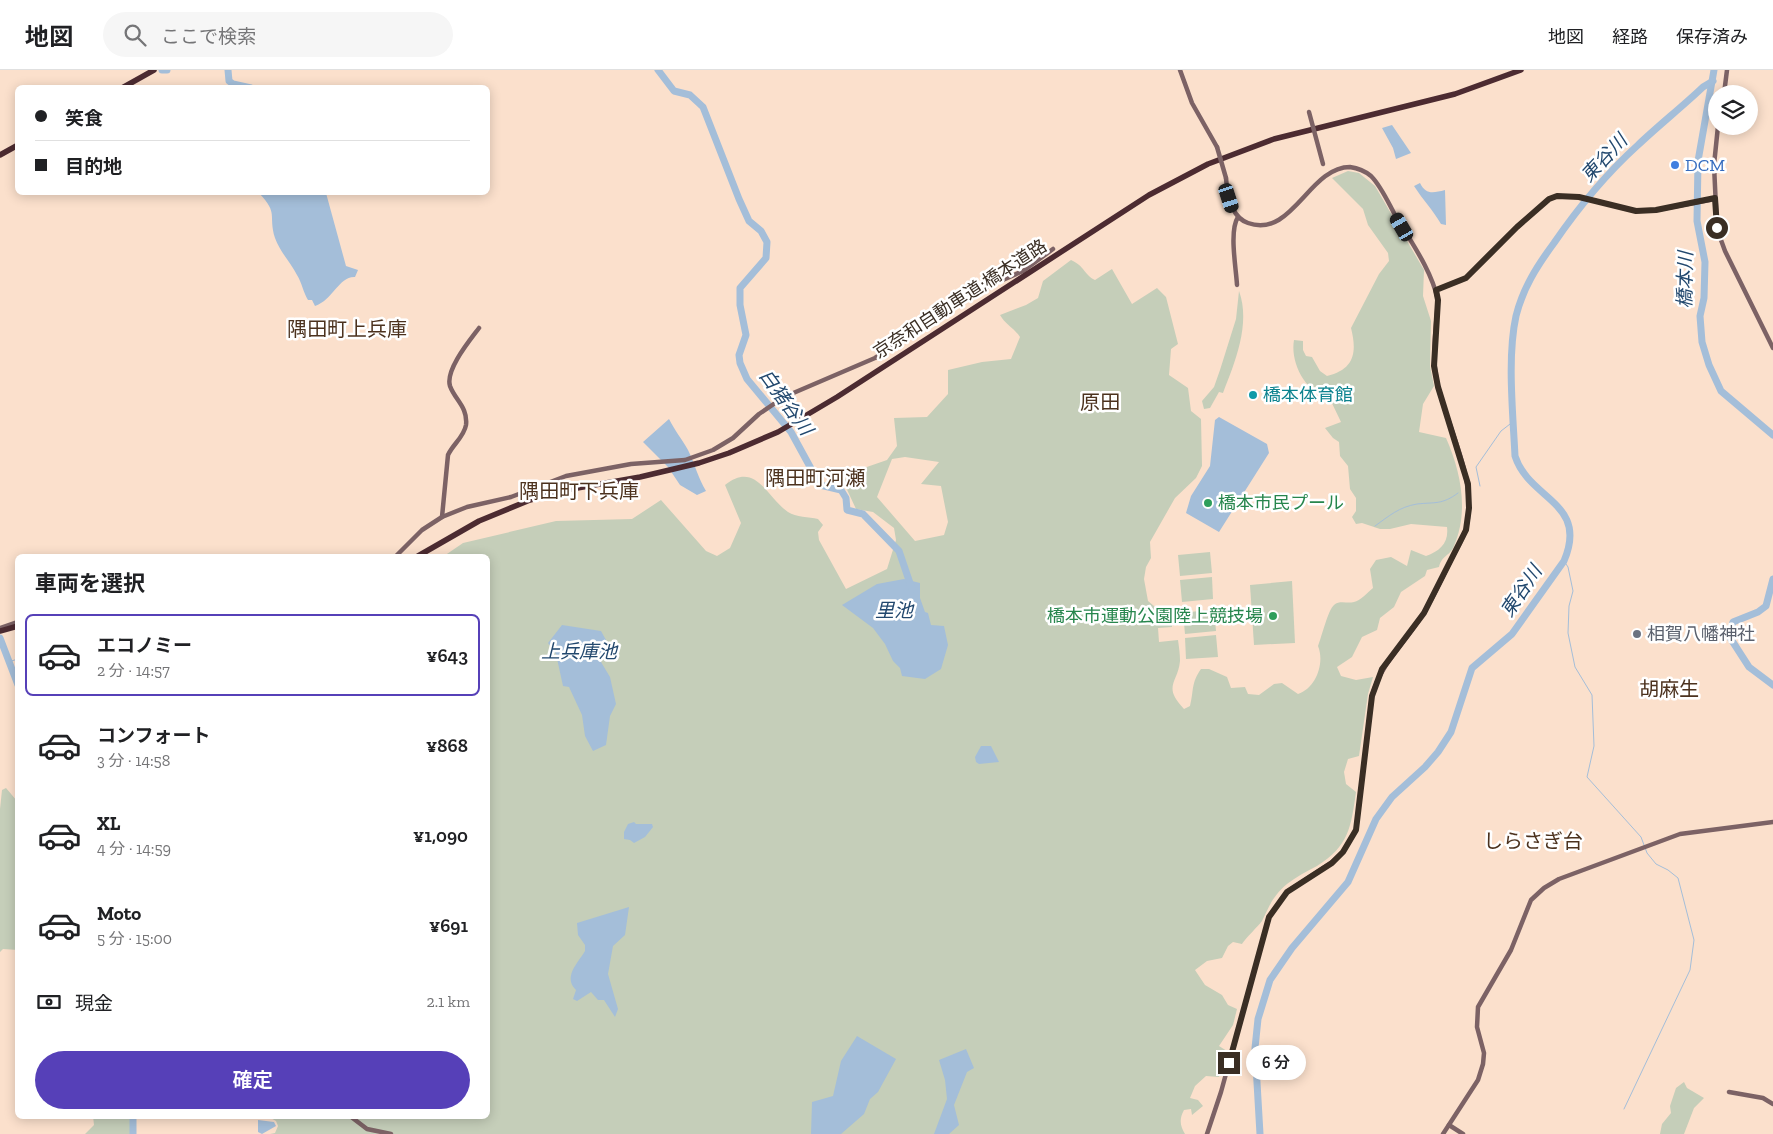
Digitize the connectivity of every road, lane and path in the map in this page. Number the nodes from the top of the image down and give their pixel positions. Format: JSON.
{"nodes":[{"id":1,"x":154,"y":70,"type":"edge"},
{"id":2,"x":1180,"y":70,"type":"edge"},
{"id":3,"x":1521,"y":70,"type":"edge"},
{"id":4,"x":1727,"y":70,"type":"edge"},
{"id":5,"x":127,"y":85,"type":"edge"},
{"id":6,"x":1725,"y":85,"type":"edge"},
{"id":7,"x":1309,"y":112,"type":"dead end"},
{"id":8,"x":1717,"y":135,"type":"edge"},
{"id":9,"x":15,"y":146,"type":"edge"},
{"id":10,"x":0,"y":154,"type":"edge"},
{"id":11,"x":1323,"y":164,"type":"dead end"},
{"id":12,"x":1715,"y":198,"type":"junction"},
{"id":13,"x":1238,"y":217,"type":"junction"},
{"id":14,"x":1053,"y":249,"type":"dead end"},
{"id":15,"x":1238,"y":285,"type":"dead end"},
{"id":16,"x":1436,"y":290,"type":"junction"},
{"id":17,"x":479,"y":328,"type":"dead end"},
{"id":18,"x":1773,"y":348,"type":"edge"},
{"id":19,"x":442,"y":517,"type":"junction"},
{"id":20,"x":398,"y":554,"type":"edge"},
{"id":21,"x":421,"y":554,"type":"edge"},
{"id":22,"x":15,"y":623,"type":"edge"},
{"id":23,"x":15,"y":627,"type":"edge"},
{"id":24,"x":2,"y":629,"type":"edge"},
{"id":25,"x":1773,"y":822,"type":"edge"},
{"id":26,"x":1729,"y":1092,"type":"dead end"},
{"id":27,"x":1773,"y":1104,"type":"edge"},
{"id":28,"x":354,"y":1119,"type":"edge"},
{"id":29,"x":1449,"y":1125,"type":"junction"},
{"id":30,"x":391,"y":1134,"type":"edge"},
{"id":31,"x":1207,"y":1134,"type":"edge"},
{"id":32,"x":1443,"y":1134,"type":"edge"},
{"id":33,"x":1463,"y":1134,"type":"edge"}],
"edges":[{"from":1,"to":5,"type":"highway"},
{"from":2,"to":13,"type":"street","bridge":true},
{"from":3,"to":21,"type":"highway","name":"京奈和自動車道;橋本道路"},
{"from":4,"to":6,"type":"street"},
{"from":7,"to":11,"type":"street","bridge":true},
{"from":8,"to":12,"type":"street"},
{"from":9,"to":10,"type":"highway"},
{"from":12,"to":16,"type":"street"},
{"from":12,"to":18,"type":"street"},
{"from":13,"to":15,"type":"street"},
{"from":13,"to":16,"type":"street"},
{"from":14,"to":19,"type":"street"},
{"from":16,"to":31,"type":"street"},
{"from":17,"to":19,"type":"street"},
{"from":19,"to":20,"type":"street"},
{"from":22,"to":24,"type":"street"},
{"from":23,"to":24,"type":"highway"},
{"from":25,"to":29,"type":"street"},
{"from":26,"to":27,"type":"street"},
{"from":28,"to":30,"type":"street"},
{"from":29,"to":32,"type":"street"},
{"from":29,"to":33,"type":"street"}]}
